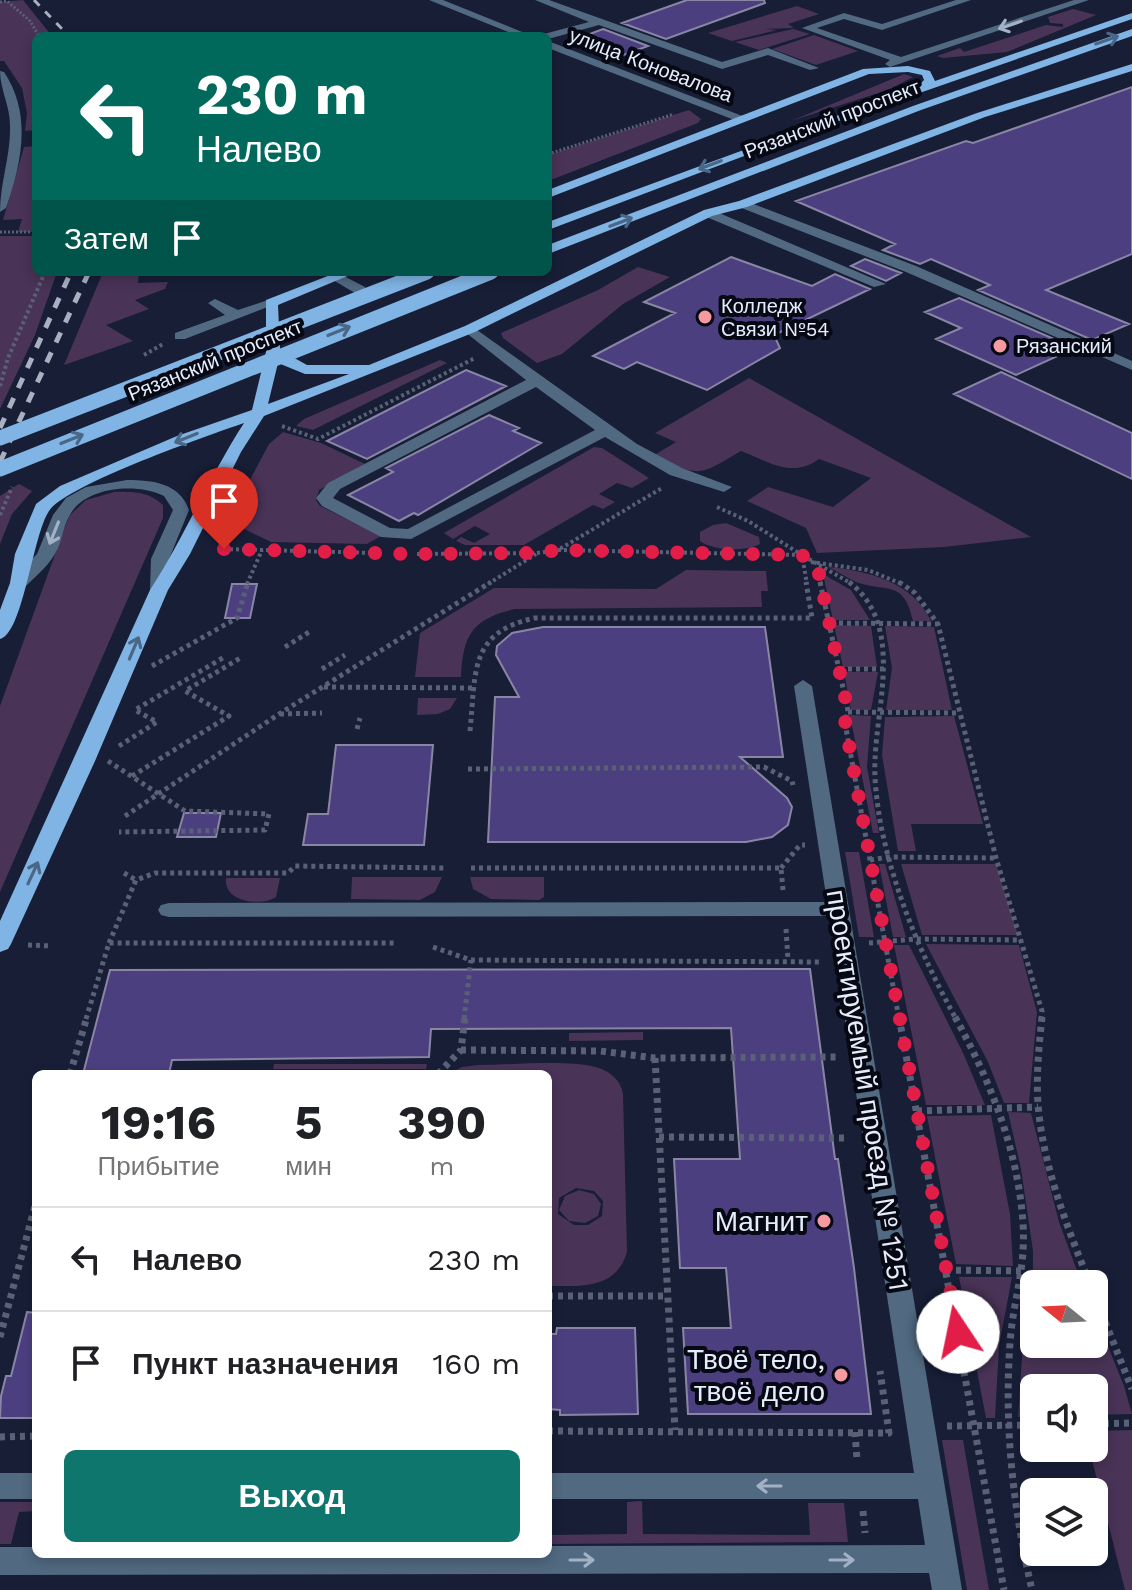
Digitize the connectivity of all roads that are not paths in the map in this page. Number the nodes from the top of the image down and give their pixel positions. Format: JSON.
{"nodes":[{"id":1,"x":434,"y":0,"type":"edge"},
{"id":2,"x":540,"y":0,"type":"edge"},
{"id":3,"x":966,"y":0,"type":"edge"},
{"id":4,"x":1084,"y":0,"type":"edge"},
{"id":5,"x":1132,"y":16,"type":"edge"},
{"id":6,"x":600,"y":22,"type":"junction"},
{"id":7,"x":517,"y":32,"type":"edge"},
{"id":8,"x":1132,"y":32,"type":"edge"},
{"id":9,"x":552,"y":35,"type":"edge"},
{"id":10,"x":552,"y":46,"type":"edge"},
{"id":11,"x":902,"y":61,"type":"junction"},
{"id":12,"x":884,"y":65,"type":"joint"},
{"id":13,"x":1132,"y":67,"type":"edge"},
{"id":14,"x":814,"y":68,"type":"dead end"},
{"id":15,"x":867,"y":71,"type":"junction"},
{"id":16,"x":0,"y":74,"type":"edge"},
{"id":17,"x":919,"y":92,"type":"junction"},
{"id":18,"x":1057,"y":93,"type":"junction"},
{"id":19,"x":984,"y":99,"type":"junction"},
{"id":20,"x":0,"y":102,"type":"edge"},
{"id":21,"x":15,"y":105,"type":"junction"},
{"id":22,"x":917,"y":108,"type":"junction"},
{"id":23,"x":981,"y":115,"type":"junction"},
{"id":24,"x":741,"y":119,"type":"junction"},
{"id":25,"x":7,"y":147,"type":"edge"},
{"id":26,"x":3,"y":192,"type":"edge"},
{"id":27,"x":552,"y":192,"type":"edge"},
{"id":28,"x":743,"y":204,"type":"junction"},
{"id":29,"x":0,"y":208,"type":"edge"},
{"id":30,"x":708,"y":213,"type":"junction"},
{"id":31,"x":552,"y":224,"type":"edge"},
{"id":32,"x":552,"y":248,"type":"edge"},
{"id":33,"x":339,"y":276,"type":"edge"},
{"id":34,"x":346,"y":276,"type":"edge"},
{"id":35,"x":417,"y":276,"type":"edge"},
{"id":36,"x":481,"y":276,"type":"edge"},
{"id":37,"x":879,"y":284,"type":"dead end"},
{"id":38,"x":360,"y":290,"type":"dead end"},
{"id":39,"x":215,"y":303,"type":"dead end"},
{"id":40,"x":271,"y":303,"type":"junction"},
{"id":41,"x":236,"y":315,"type":"junction"},
{"id":42,"x":470,"y":329,"type":"junction"},
{"id":43,"x":180,"y":336,"type":"dead end"},
{"id":44,"x":273,"y":352,"type":"junction"},
{"id":45,"x":1132,"y":366,"type":"edge"},
{"id":46,"x":381,"y":367,"type":"junction"},
{"id":47,"x":536,"y":381,"type":"junction"},
{"id":48,"x":259,"y":411,"type":"junction"},
{"id":49,"x":605,"y":431,"type":"junction"},
{"id":50,"x":0,"y":438,"type":"edge"},
{"id":51,"x":0,"y":469,"type":"edge"},
{"id":52,"x":724,"y":487,"type":"dead end"},
{"id":53,"x":19,"y":583,"type":"junction"},
{"id":54,"x":159,"y":590,"type":"junction"},
{"id":55,"x":0,"y":634,"type":"edge"},
{"id":56,"x":803,"y":686,"type":"dead end"},
{"id":57,"x":838,"y":909,"type":"junction"},
{"id":58,"x":169,"y":910,"type":"dead end"},
{"id":59,"x":9,"y":944,"type":"edge"},
{"id":60,"x":0,"y":1486,"type":"edge"},
{"id":61,"x":32,"y":1486,"type":"edge"},
{"id":62,"x":552,"y":1486,"type":"edge"},
{"id":63,"x":931,"y":1486,"type":"junction"},
{"id":64,"x":942,"y":1559,"type":"junction"},
{"id":65,"x":0,"y":1561,"type":"edge"},
{"id":66,"x":947,"y":1590,"type":"edge"}],
"edges":[{"from":1,"to":7,"type":"street"},
{"from":2,"to":6,"type":"street"},
{"from":3,"to":11,"type":"street"},
{"from":4,"to":11,"type":"street","one_way":true},
{"from":5,"to":17,"type":"main road","name":"Рязанский проспект"},
{"from":6,"to":9,"type":"street"},
{"from":6,"to":14,"type":"street"},
{"from":22,"to":8,"type":"main road","name":"Рязанский проспект","one_way":true},
{"from":10,"to":24,"type":"street","name":"улица Коновалова"},
{"from":11,"to":12,"type":"street"},
{"from":12,"to":15,"type":"main road"},
{"from":13,"to":18,"type":"main road"},
{"from":15,"to":17,"type":"main road"},
{"from":15,"to":24,"type":"main road"},
{"from":16,"to":21,"type":"street"},
{"from":17,"to":31,"type":"main road","name":"Рязанский проспект","one_way":true},
{"from":18,"to":19,"type":"main road"},
{"from":18,"to":23,"type":"main road"},
{"from":19,"to":22,"type":"main road"},
{"from":19,"to":23,"type":"main road"},
{"from":20,"to":21,"type":"street"},
{"from":21,"to":25,"type":"street"},
{"from":32,"to":22,"type":"main road","name":"Рязанский проспект","one_way":true},
{"from":23,"to":28,"type":"main road"},
{"from":24,"to":27,"type":"main road"},
{"from":25,"to":26,"type":"street"},
{"from":26,"to":29,"type":"street"},
{"from":28,"to":30,"type":"main road"},
{"from":28,"to":45,"type":"street"},
{"from":30,"to":37,"type":"street"},
{"from":30,"to":42,"type":"main road"},
{"from":33,"to":40,"type":"main road"},
{"from":34,"to":38,"type":"street"},
{"from":35,"to":50,"type":"main road","name":"Рязанский проспект","bridge":true},
{"from":51,"to":36,"type":"main road","name":"Рязанский проспект","one_way":true,"bridge":true},
{"from":39,"to":41,"type":"street"},
{"from":40,"to":41,"type":"street"},
{"from":40,"to":44,"type":"main road"},
{"from":41,"to":43,"type":"street"},
{"from":42,"to":46,"type":"main road"},
{"from":42,"to":47,"type":"street"},
{"from":44,"to":46,"type":"main road"},
{"from":44,"to":48,"type":"main road"},
{"from":46,"to":48,"type":"main road"},
{"from":47,"to":49,"type":"street"},
{"from":47,"to":49,"type":"street"},
{"from":48,"to":53,"type":"main road","one_way":true},
{"from":48,"to":54,"type":"main road"},
{"from":49,"to":52,"type":"street"},
{"from":54,"to":53,"type":"street","one_way":true},
{"from":53,"to":55,"type":"main road"},
{"from":59,"to":54,"type":"main road","one_way":true},
{"from":56,"to":57,"type":"street","name":"проектируемый проезд № 1251"},
{"from":57,"to":58,"type":"street"},
{"from":57,"to":63,"type":"street","name":"проектируемый проезд № 1251"},
{"from":60,"to":61,"type":"street"},
{"from":63,"to":62,"type":"street","one_way":true},
{"from":63,"to":64,"type":"street","name":"проектируемый проезд № 1251"},
{"from":65,"to":64,"type":"street","one_way":true},
{"from":64,"to":66,"type":"street","name":"проектируемый проезд № 1251"}]}
